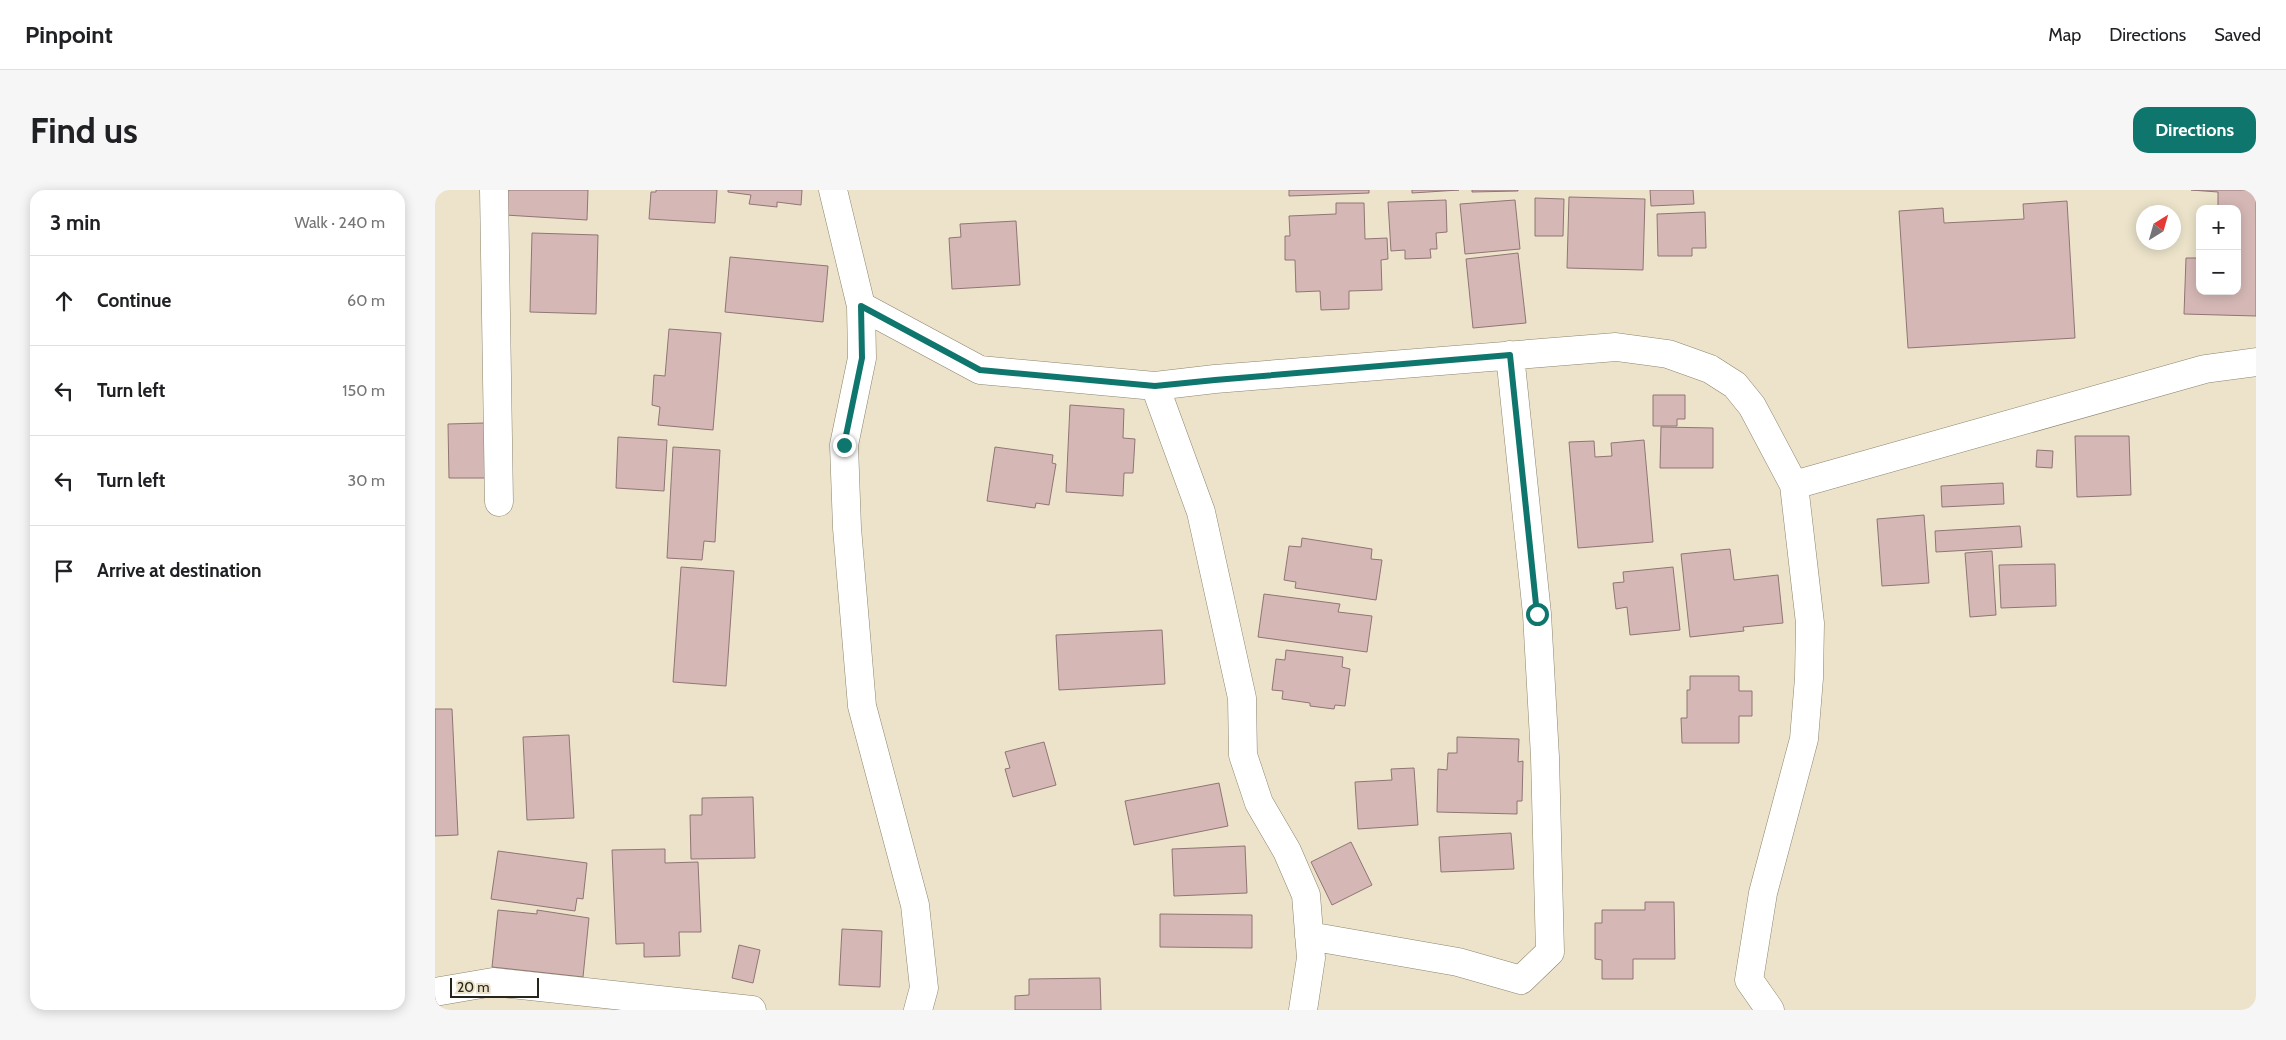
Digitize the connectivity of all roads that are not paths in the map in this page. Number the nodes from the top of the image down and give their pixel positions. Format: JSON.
{"nodes":[{"id":1,"x":494,"y":190,"type":"edge"},
{"id":2,"x":833,"y":190,"type":"edge"},
{"id":3,"x":861,"y":306,"type":"junction"},
{"id":4,"x":1510,"y":355,"type":"junction"},
{"id":5,"x":2256,"y":362,"type":"edge"},
{"id":6,"x":1155,"y":386,"type":"junction"},
{"id":7,"x":1794,"y":485,"type":"junction"},
{"id":8,"x":499,"y":502,"type":"dead end"},
{"id":9,"x":1309,"y":936,"type":"junction"},
{"id":10,"x":435,"y":992,"type":"edge"},
{"id":11,"x":752,"y":1010,"type":"edge"},
{"id":12,"x":918,"y":1010,"type":"edge"},
{"id":13,"x":1303,"y":1010,"type":"edge"},
{"id":14,"x":1770,"y":1010,"type":"edge"}],
"edges":[{"from":1,"to":8,"type":"street"},
{"from":2,"to":3,"type":"street"},
{"from":3,"to":6,"type":"street"},
{"from":3,"to":12,"type":"street"},
{"from":4,"to":6,"type":"street"},
{"from":4,"to":7,"type":"street"},
{"from":4,"to":9,"type":"street"},
{"from":5,"to":7,"type":"street"},
{"from":6,"to":9,"type":"street"},
{"from":7,"to":14,"type":"street"},
{"from":9,"to":13,"type":"street"},
{"from":10,"to":11,"type":"street"}]}
